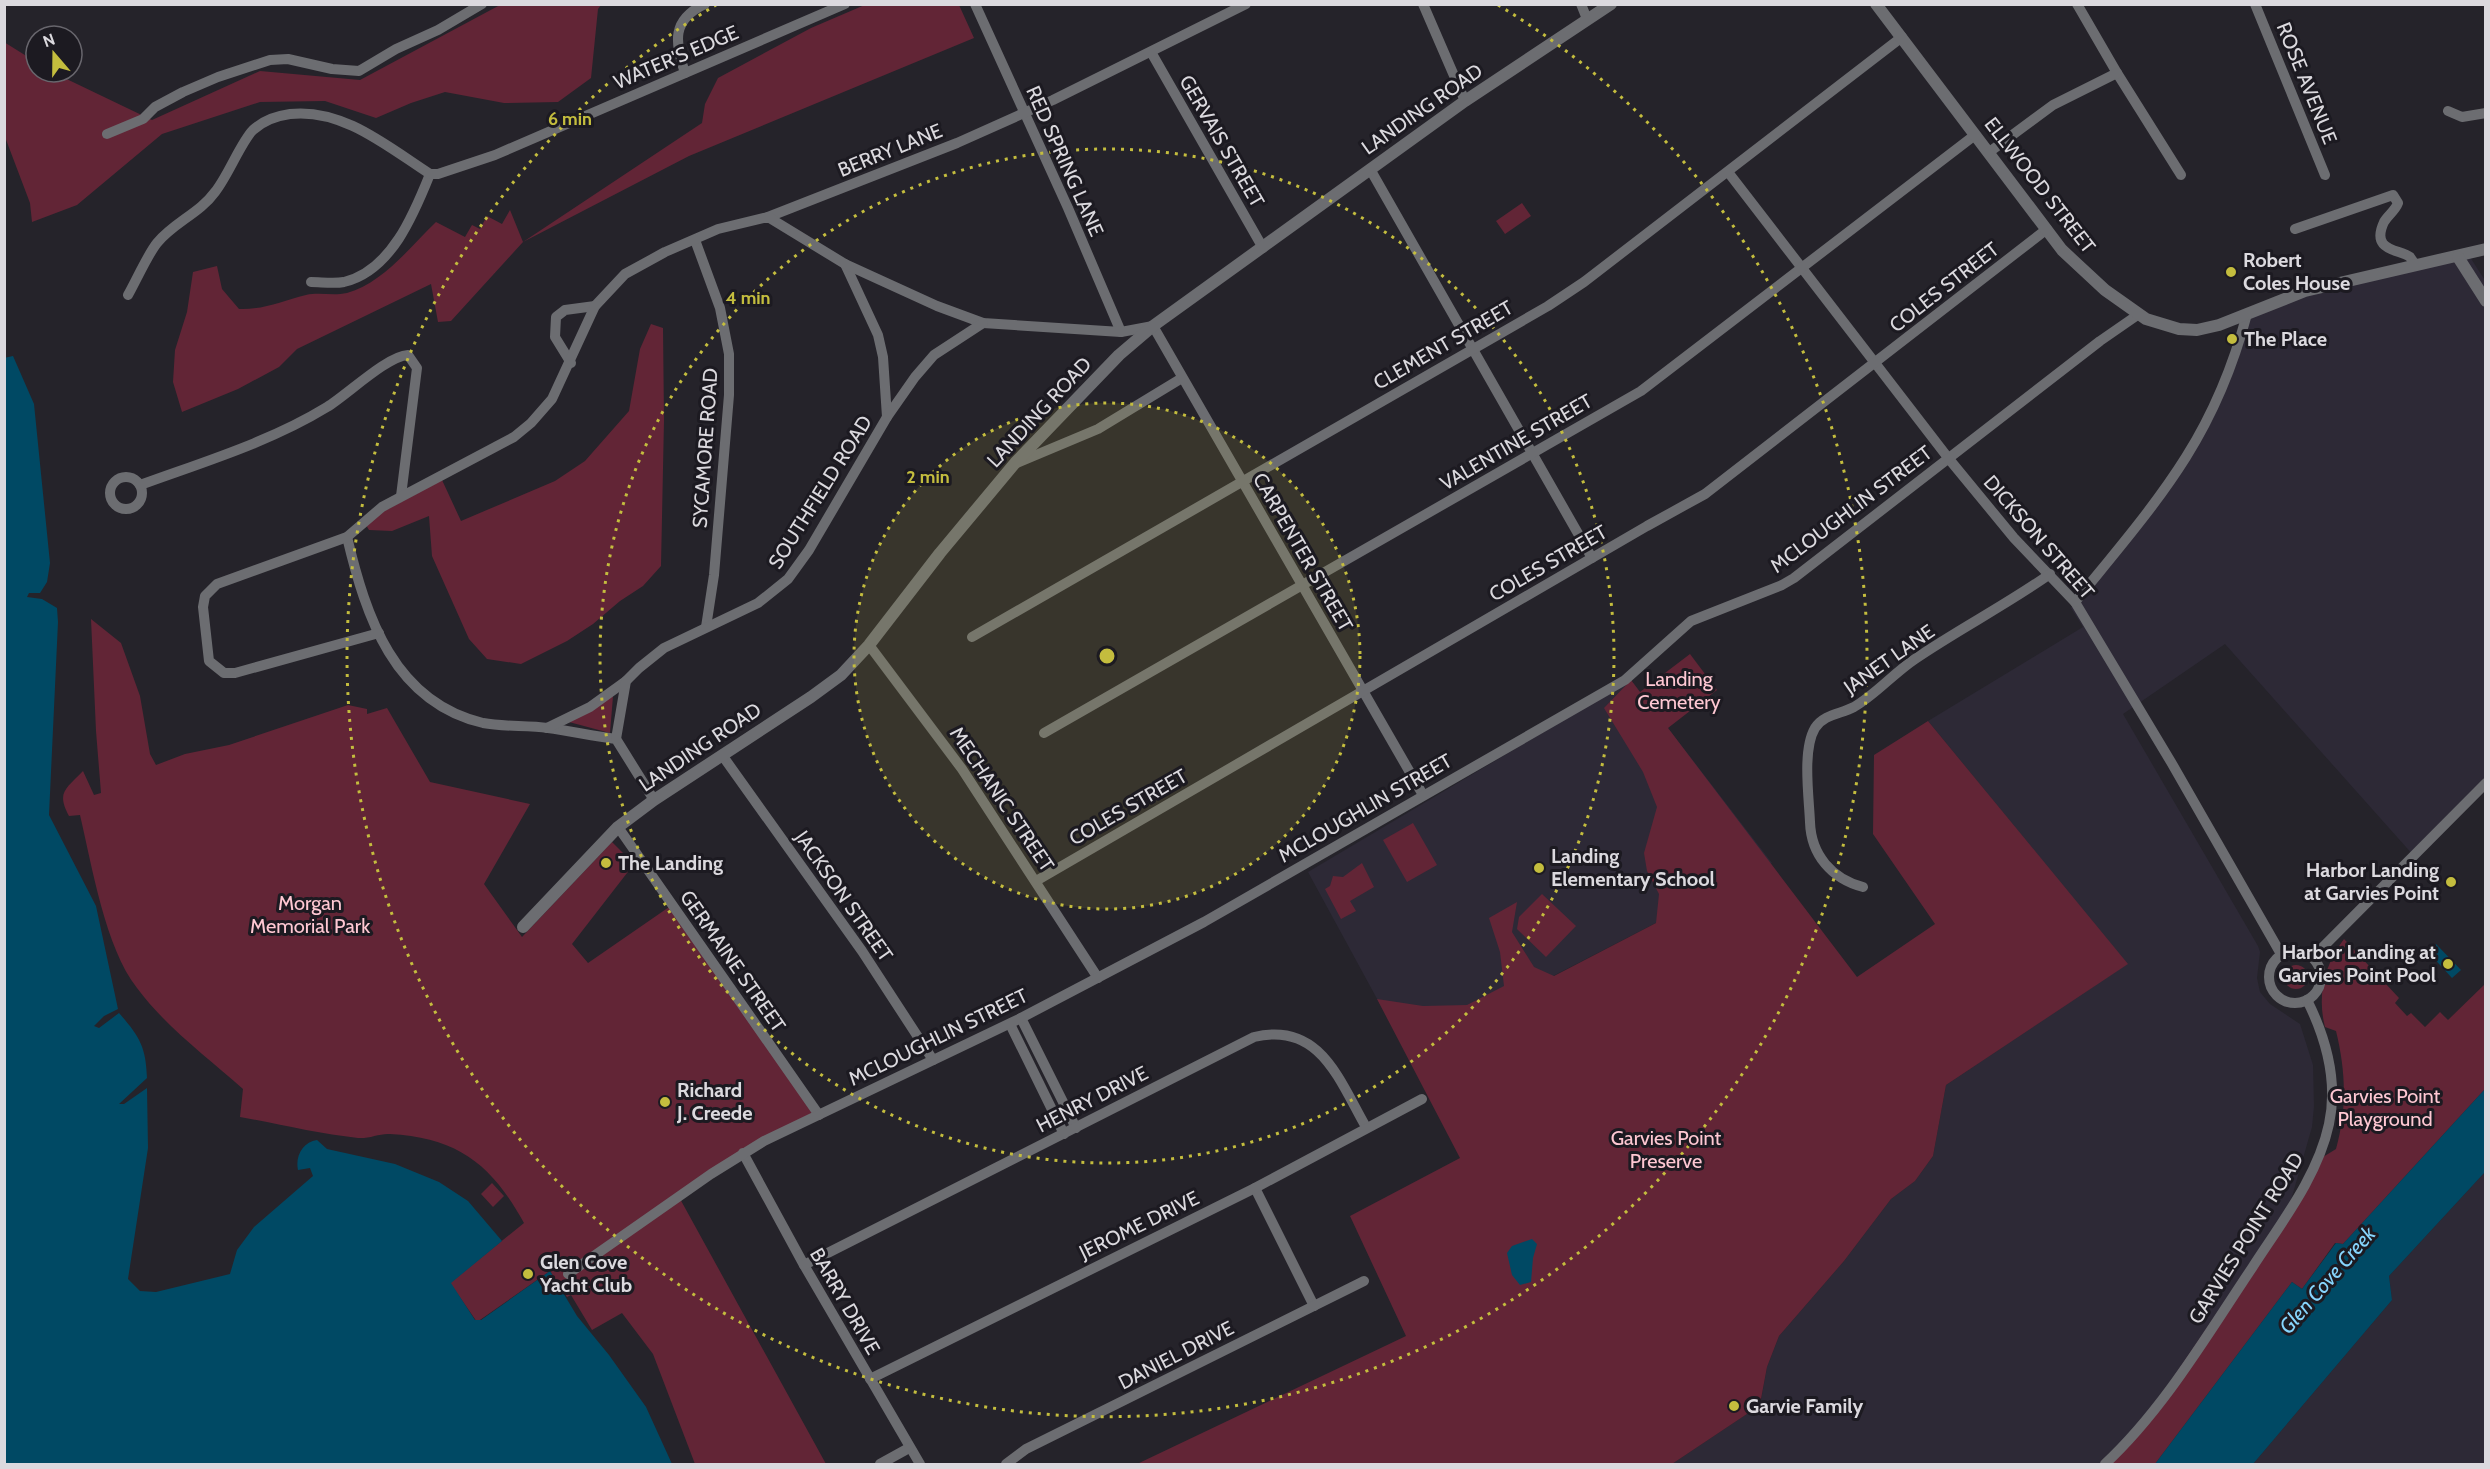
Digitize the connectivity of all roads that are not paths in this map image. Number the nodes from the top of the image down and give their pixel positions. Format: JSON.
{"nodes":[{"id":1,"x":705,"y":4,"type":"edge"},
{"id":2,"x":845,"y":4,"type":"edge"},
{"id":3,"x":975,"y":4,"type":"edge"},
{"id":4,"x":1246,"y":4,"type":"edge"},
{"id":5,"x":1423,"y":4,"type":"edge"},
{"id":6,"x":1581,"y":4,"type":"edge"},
{"id":7,"x":1611,"y":4,"type":"edge"},
{"id":8,"x":1876,"y":4,"type":"edge"},
{"id":9,"x":2077,"y":4,"type":"edge"},
{"id":10,"x":2255,"y":4,"type":"edge"},
{"id":11,"x":476,"y":6,"type":"edge"},
{"id":12,"x":1587,"y":19,"type":"junction"},
{"id":13,"x":1902,"y":38,"type":"junction"},
{"id":14,"x":1151,"y":52,"type":"junction"},
{"id":15,"x":685,"y":73,"type":"junction"},
{"id":16,"x":2116,"y":73,"type":"junction"},
{"id":17,"x":1465,"y":101,"type":"junction"},
{"id":18,"x":2448,"y":111,"type":"dead end"},
{"id":19,"x":1025,"y":113,"type":"junction"},
{"id":20,"x":2486,"y":113,"type":"edge"},
{"id":21,"x":107,"y":134,"type":"dead end"},
{"id":22,"x":1975,"y":135,"type":"junction"},
{"id":23,"x":1988,"y":153,"type":"junction"},
{"id":24,"x":1370,"y":169,"type":"junction"},
{"id":25,"x":1728,"y":172,"type":"junction"},
{"id":26,"x":430,"y":174,"type":"junction"},
{"id":27,"x":2181,"y":175,"type":"dead end"},
{"id":28,"x":2325,"y":175,"type":"dead end"},
{"id":29,"x":768,"y":217,"type":"junction"},
{"id":30,"x":2295,"y":229,"type":"dead end"},
{"id":31,"x":2047,"y":230,"type":"junction"},
{"id":32,"x":695,"y":240,"type":"junction"},
{"id":33,"x":1263,"y":249,"type":"junction"},
{"id":34,"x":2486,"y":249,"type":"edge"},
{"id":35,"x":2458,"y":257,"type":"junction"},
{"id":36,"x":845,"y":264,"type":"junction"},
{"id":37,"x":2416,"y":265,"type":"junction"},
{"id":38,"x":1802,"y":267,"type":"junction"},
{"id":39,"x":311,"y":282,"type":"dead end"},
{"id":40,"x":128,"y":295,"type":"dead end"},
{"id":41,"x":2486,"y":301,"type":"edge"},
{"id":42,"x":595,"y":306,"type":"junction"},
{"id":43,"x":2139,"y":314,"type":"junction"},
{"id":44,"x":2247,"y":314,"type":"junction"},
{"id":45,"x":983,"y":323,"type":"junction"},
{"id":46,"x":1153,"y":326,"type":"junction"},
{"id":47,"x":1121,"y":332,"type":"junction"},
{"id":48,"x":1472,"y":349,"type":"junction"},
{"id":49,"x":570,"y":363,"type":"junction"},
{"id":50,"x":1875,"y":363,"type":"junction"},
{"id":51,"x":1182,"y":378,"type":"junction"},
{"id":52,"x":887,"y":417,"type":"junction"},
{"id":53,"x":1532,"y":453,"type":"junction"},
{"id":54,"x":1949,"y":459,"type":"junction"},
{"id":55,"x":1015,"y":464,"type":"junction"},
{"id":56,"x":1242,"y":481,"type":"junction"},
{"id":57,"x":140,"y":485,"type":"dead end"},
{"id":58,"x":401,"y":496,"type":"junction"},
{"id":59,"x":347,"y":537,"type":"junction"},
{"id":60,"x":1592,"y":558,"type":"junction"},
{"id":61,"x":2050,"y":574,"type":"junction"},
{"id":62,"x":1302,"y":586,"type":"junction"},
{"id":63,"x":2075,"y":602,"type":"junction"},
{"id":64,"x":706,"y":627,"type":"junction"},
{"id":65,"x":379,"y":633,"type":"junction"},
{"id":66,"x":972,"y":638,"type":"dead end"},
{"id":67,"x":869,"y":645,"type":"junction"},
{"id":68,"x":626,"y":681,"type":"junction"},
{"id":69,"x":1362,"y":690,"type":"junction"},
{"id":70,"x":547,"y":728,"type":"junction"},
{"id":71,"x":1044,"y":733,"type":"dead end"},
{"id":72,"x":616,"y":739,"type":"junction"},
{"id":73,"x":722,"y":755,"type":"junction"},
{"id":74,"x":2486,"y":783,"type":"edge"},
{"id":75,"x":1423,"y":795,"type":"junction"},
{"id":76,"x":654,"y":800,"type":"junction"},
{"id":77,"x":618,"y":827,"type":"junction"},
{"id":78,"x":1036,"y":881,"type":"junction"},
{"id":79,"x":1863,"y":887,"type":"dead end"},
{"id":80,"x":523,"y":927,"type":"dead end"},
{"id":81,"x":2282,"y":954,"type":"junction"},
{"id":82,"x":2313,"y":957,"type":"junction"},
{"id":83,"x":1098,"y":978,"type":"junction"},
{"id":84,"x":2307,"y":1000,"type":"junction"},
{"id":85,"x":1021,"y":1018,"type":"junction"},
{"id":86,"x":1010,"y":1024,"type":"junction"},
{"id":87,"x":933,"y":1060,"type":"junction"},
{"id":88,"x":1422,"y":1099,"type":"dead end"},
{"id":89,"x":819,"y":1115,"type":"junction"},
{"id":90,"x":1366,"y":1127,"type":"junction"},
{"id":91,"x":1076,"y":1128,"type":"junction"},
{"id":92,"x":1064,"y":1134,"type":"junction"},
{"id":93,"x":743,"y":1153,"type":"junction"},
{"id":94,"x":1255,"y":1188,"type":"junction"},
{"id":95,"x":804,"y":1265,"type":"junction"},
{"id":96,"x":568,"y":1274,"type":"dead end"},
{"id":97,"x":1364,"y":1281,"type":"dead end"},
{"id":98,"x":1314,"y":1306,"type":"junction"},
{"id":99,"x":870,"y":1379,"type":"junction"},
{"id":100,"x":909,"y":1448,"type":"junction"},
{"id":101,"x":880,"y":1464,"type":"edge"},
{"id":102,"x":920,"y":1464,"type":"edge"},
{"id":103,"x":1006,"y":1464,"type":"edge"},
{"id":104,"x":2105,"y":1464,"type":"edge"}],
"edges":[{"from":1,"to":15,"type":"street"},
{"from":2,"to":15,"type":"street","name":"WATER'S EDGE"},
{"from":3,"to":19,"type":"street","name":"RED SPRING LANE"},
{"from":4,"to":14,"type":"street","name":"BERRY LANE"},
{"from":5,"to":17,"type":"street"},
{"from":6,"to":12,"type":"street"},
{"from":7,"to":12,"type":"street","name":"LANDING ROAD"},
{"from":8,"to":13,"type":"street","name":"ELLWOOD STREET"},
{"from":9,"to":16,"type":"street"},
{"from":10,"to":28,"type":"street","name":"ROSE AVENUE"},
{"from":11,"to":21,"type":"street"},
{"from":12,"to":17,"type":"street","name":"LANDING ROAD"},
{"from":13,"to":22,"type":"street","name":"ELLWOOD STREET"},
{"from":13,"to":25,"type":"street","name":"CLEMENT STREET"},
{"from":14,"to":19,"type":"street","name":"BERRY LANE"},
{"from":14,"to":33,"type":"street","name":"GERVAIS STREET"},
{"from":15,"to":26,"type":"street","name":"WATER'S EDGE"},
{"from":16,"to":23,"type":"street"},
{"from":16,"to":27,"type":"street"},
{"from":17,"to":24,"type":"street","name":"LANDING ROAD"},
{"from":18,"to":20,"type":"street"},
{"from":19,"to":29,"type":"street","name":"BERRY LANE"},
{"from":19,"to":47,"type":"street","name":"RED SPRING LANE"},
{"from":22,"to":23,"type":"street","name":"ELLWOOD STREET"},
{"from":22,"to":38,"type":"street","name":"VALENTINE STREET"},
{"from":23,"to":31,"type":"street","name":"ELLWOOD STREET"},
{"from":24,"to":33,"type":"street","name":"LANDING ROAD"},
{"from":24,"to":48,"type":"street"},
{"from":25,"to":38,"type":"street","name":"DICKSON STREET"},
{"from":25,"to":48,"type":"street","name":"CLEMENT STREET"},
{"from":26,"to":39,"type":"street"},
{"from":26,"to":40,"type":"street"},
{"from":29,"to":32,"type":"street","name":"BERRY LANE"},
{"from":29,"to":36,"type":"street"},
{"from":30,"to":37,"type":"street"},
{"from":31,"to":43,"type":"street","name":"ELLWOOD STREET"},
{"from":31,"to":50,"type":"street","name":"COLES STREET"},
{"from":32,"to":42,"type":"street","name":"BERRY LANE"},
{"from":32,"to":64,"type":"street","name":"SYCAMORE ROAD"},
{"from":33,"to":46,"type":"street","name":"LANDING ROAD"},
{"from":34,"to":35,"type":"street"},
{"from":35,"to":37,"type":"street"},
{"from":35,"to":41,"type":"street"},
{"from":36,"to":45,"type":"street"},
{"from":36,"to":52,"type":"street"},
{"from":37,"to":44,"type":"street"},
{"from":38,"to":50,"type":"street","name":"DICKSON STREET"},
{"from":38,"to":53,"type":"street","name":"VALENTINE STREET"},
{"from":42,"to":49,"type":"street","name":"BERRY LANE"},
{"from":42,"to":49,"type":"street"},
{"from":43,"to":44,"type":"street","name":"ELLWOOD STREET"},
{"from":43,"to":54,"type":"street","name":"MCLOUGHLIN STREET"},
{"from":44,"to":63,"type":"street"},
{"from":45,"to":47,"type":"street"},
{"from":45,"to":52,"type":"street","name":"SOUTHFIELD ROAD"},
{"from":46,"to":47,"type":"street"},
{"from":46,"to":51,"type":"street","name":"CARPENTER STREET"},
{"from":46,"to":55,"type":"street","name":"LANDING ROAD"},
{"from":48,"to":53,"type":"street"},
{"from":48,"to":56,"type":"street","name":"CLEMENT STREET"},
{"from":49,"to":58,"type":"street","name":"BERRY LANE"},
{"from":50,"to":54,"type":"street","name":"DICKSON STREET"},
{"from":50,"to":60,"type":"street","name":"COLES STREET"},
{"from":51,"to":55,"type":"street"},
{"from":51,"to":56,"type":"street","name":"CARPENTER STREET"},
{"from":52,"to":64,"type":"street","name":"SOUTHFIELD ROAD"},
{"from":53,"to":60,"type":"street"},
{"from":53,"to":62,"type":"street","name":"VALENTINE STREET"},
{"from":54,"to":61,"type":"street","name":"DICKSON STREET"},
{"from":54,"to":75,"type":"street","name":"MCLOUGHLIN STREET"},
{"from":55,"to":67,"type":"street","name":"LANDING ROAD"},
{"from":56,"to":62,"type":"street","name":"CARPENTER STREET"},
{"from":56,"to":66,"type":"street","name":"CLEMENT STREET"},
{"from":57,"to":58,"type":"street"},
{"from":58,"to":59,"type":"street","name":"BERRY LANE"},
{"from":59,"to":65,"type":"street"},
{"from":59,"to":65,"type":"street"},
{"from":60,"to":69,"type":"street","name":"COLES STREET"},
{"from":61,"to":63,"type":"street","name":"DICKSON STREET"},
{"from":61,"to":79,"type":"street","name":"JANET LANE"},
{"from":62,"to":69,"type":"street","name":"CARPENTER STREET"},
{"from":62,"to":71,"type":"street","name":"VALENTINE STREET"},
{"from":63,"to":81,"type":"street","name":"DICKSON STREET"},
{"from":64,"to":68,"type":"street","name":"SOUTHFIELD ROAD"},
{"from":65,"to":70,"type":"street"},
{"from":67,"to":73,"type":"street","name":"LANDING ROAD"},
{"from":67,"to":78,"type":"street","name":"MECHANIC STREET"},
{"from":68,"to":70,"type":"street","name":"SOUTHFIELD ROAD"},
{"from":68,"to":72,"type":"street"},
{"from":69,"to":75,"type":"street","name":"CARPENTER STREET"},
{"from":69,"to":78,"type":"street","name":"COLES STREET"},
{"from":70,"to":72,"type":"street"},
{"from":72,"to":76,"type":"street"},
{"from":73,"to":76,"type":"street","name":"LANDING ROAD"},
{"from":73,"to":87,"type":"street","name":"JACKSON STREET"},
{"from":74,"to":82,"type":"street"},
{"from":75,"to":83,"type":"street","name":"MCLOUGHLIN STREET"},
{"from":76,"to":77,"type":"street","name":"LANDING ROAD"},
{"from":77,"to":80,"type":"street","name":"LANDING ROAD"},
{"from":77,"to":89,"type":"street","name":"GERMAINE STREET"},
{"from":78,"to":83,"type":"street","name":"MECHANIC STREET"},
{"from":81,"to":82,"type":"street"},
{"from":81,"to":84,"type":"street"},
{"from":82,"to":84,"type":"street"},
{"from":83,"to":85,"type":"street","name":"MCLOUGHLIN STREET"},
{"from":84,"to":104,"type":"street","name":"GARVIES POINT ROAD"},
{"from":85,"to":86,"type":"street","name":"MCLOUGHLIN STREET"},
{"from":85,"to":91,"type":"street"},
{"from":86,"to":87,"type":"street","name":"MCLOUGHLIN STREET"},
{"from":86,"to":92,"type":"street"},
{"from":87,"to":89,"type":"street","name":"MCLOUGHLIN STREET"},
{"from":88,"to":90,"type":"street","name":"JEROME DRIVE"},
{"from":89,"to":93,"type":"street","name":"MCLOUGHLIN STREET"},
{"from":90,"to":91,"type":"street","name":"HENRY DRIVE"},
{"from":90,"to":94,"type":"street","name":"JEROME DRIVE"},
{"from":91,"to":92,"type":"street","name":"HENRY DRIVE"},
{"from":92,"to":95,"type":"street","name":"HENRY DRIVE"},
{"from":93,"to":95,"type":"street","name":"BARRY DRIVE"},
{"from":93,"to":96,"type":"street","name":"MCLOUGHLIN STREET"},
{"from":94,"to":98,"type":"street"},
{"from":94,"to":99,"type":"street","name":"JEROME DRIVE"},
{"from":95,"to":99,"type":"street","name":"BARRY DRIVE"},
{"from":97,"to":98,"type":"street","name":"DANIEL DRIVE"},
{"from":98,"to":103,"type":"street","name":"DANIEL DRIVE"},
{"from":99,"to":100,"type":"street","name":"BARRY DRIVE"},
{"from":100,"to":101,"type":"street"},
{"from":100,"to":102,"type":"street","name":"BARRY DRIVE"}]}
